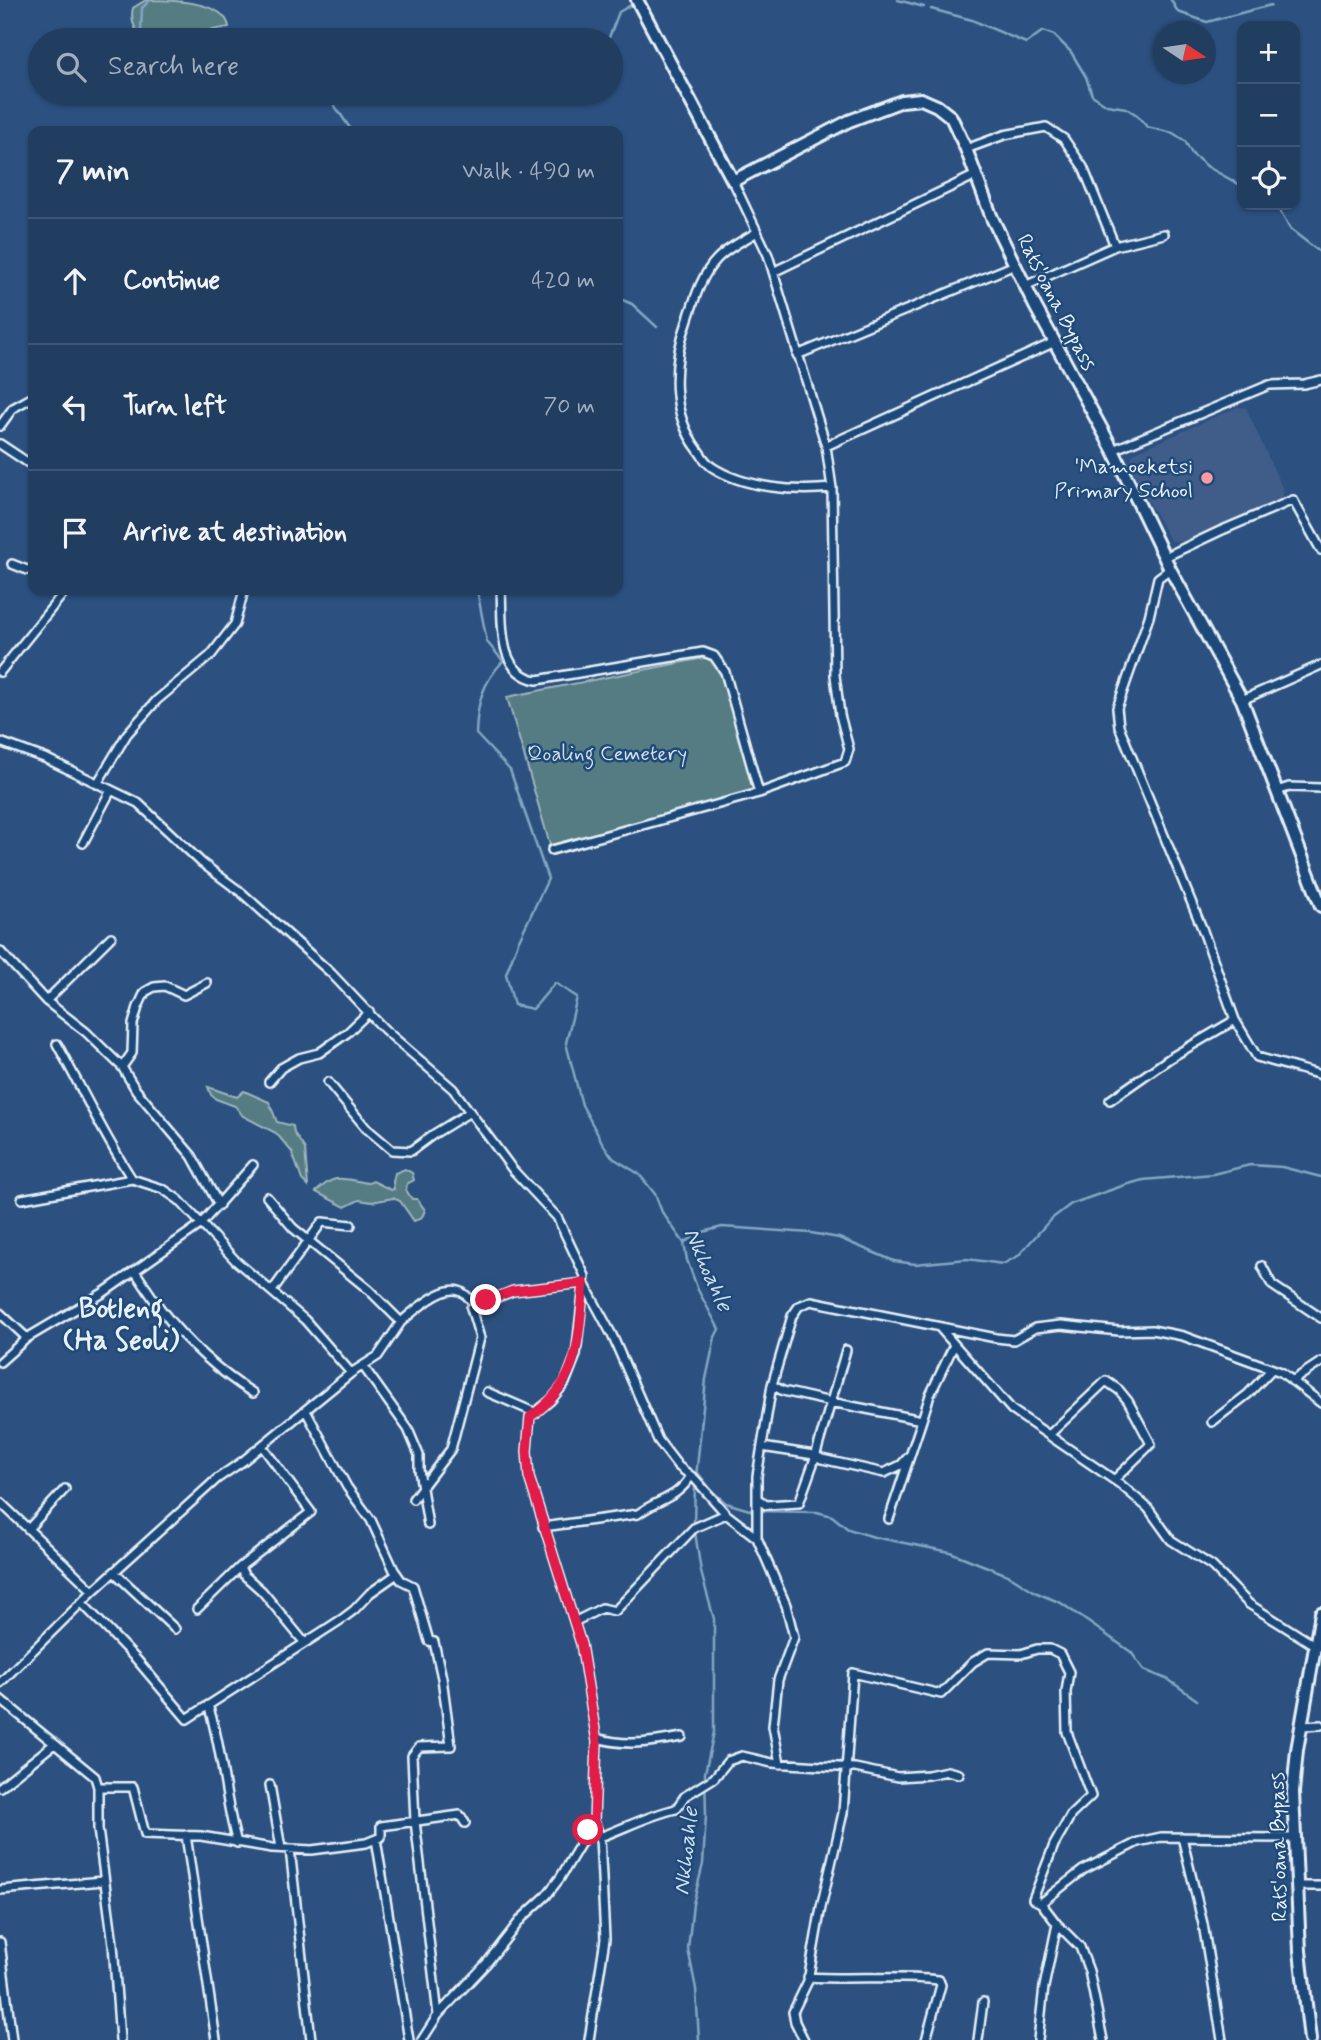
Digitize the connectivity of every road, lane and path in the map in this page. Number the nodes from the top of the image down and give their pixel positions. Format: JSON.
{"nodes":[{"id":1,"x":637,"y":0,"type":"edge"},
{"id":2,"x":966,"y":149,"type":"junction"},
{"id":3,"x":976,"y":174,"type":"junction"},
{"id":4,"x":733,"y":181,"type":"junction"},
{"id":5,"x":757,"y":232,"type":"junction"},
{"id":6,"x":1164,"y":234,"type":"dead end"},
{"id":7,"x":1115,"y":247,"type":"junction"},
{"id":8,"x":1015,"y":265,"type":"junction"},
{"id":9,"x":773,"y":272,"type":"junction"},
{"id":10,"x":1025,"y":286,"type":"junction"},
{"id":11,"x":1055,"y":342,"type":"junction"},
{"id":12,"x":797,"y":355,"type":"junction"},
{"id":13,"x":1321,"y":380,"type":"edge"},
{"id":14,"x":28,"y":400,"type":"edge"},
{"id":15,"x":0,"y":426,"type":"edge"},
{"id":16,"x":0,"y":444,"type":"edge"},
{"id":17,"x":826,"y":446,"type":"junction"},
{"id":18,"x":1113,"y":450,"type":"junction"},
{"id":19,"x":28,"y":463,"type":"edge"},
{"id":20,"x":832,"y":488,"type":"junction"},
{"id":21,"x":1321,"y":550,"type":"edge"},
{"id":22,"x":1165,"y":558,"type":"junction"},
{"id":23,"x":12,"y":564,"type":"dead end"},
{"id":24,"x":1170,"y":569,"type":"junction"},
{"id":25,"x":28,"y":570,"type":"edge"},
{"id":26,"x":61,"y":595,"type":"edge"},
{"id":27,"x":243,"y":595,"type":"edge"},
{"id":28,"x":501,"y":595,"type":"edge"},
{"id":29,"x":1321,"y":665,"type":"edge"},
{"id":30,"x":0,"y":671,"type":"edge"},
{"id":31,"x":1242,"y":701,"type":"junction"},
{"id":32,"x":0,"y":742,"type":"edge"},
{"id":33,"x":97,"y":784,"type":"junction"},
{"id":34,"x":1321,"y":788,"type":"edge"},
{"id":35,"x":111,"y":790,"type":"junction"},
{"id":36,"x":1278,"y":791,"type":"junction"},
{"id":37,"x":759,"y":793,"type":"junction"},
{"id":38,"x":83,"y":843,"type":"dead end"},
{"id":39,"x":552,"y":850,"type":"dead end"},
{"id":40,"x":1321,"y":906,"type":"edge"},
{"id":41,"x":111,"y":937,"type":"dead end"},
{"id":42,"x":0,"y":951,"type":"edge"},
{"id":43,"x":207,"y":983,"type":"dead end"},
{"id":44,"x":46,"y":1001,"type":"junction"},
{"id":45,"x":369,"y":1012,"type":"junction"},
{"id":46,"x":1235,"y":1020,"type":"junction"},
{"id":47,"x":57,"y":1044,"type":"dead end"},
{"id":48,"x":122,"y":1067,"type":"junction"},
{"id":49,"x":1321,"y":1075,"type":"edge"},
{"id":50,"x":270,"y":1082,"type":"dead end"},
{"id":51,"x":328,"y":1083,"type":"dead end"},
{"id":52,"x":1111,"y":1101,"type":"dead end"},
{"id":53,"x":470,"y":1112,"type":"junction"},
{"id":54,"x":253,"y":1165,"type":"dead end"},
{"id":55,"x":132,"y":1179,"type":"junction"},
{"id":56,"x":267,"y":1197,"type":"dead end"},
{"id":57,"x":22,"y":1199,"type":"dead end"},
{"id":58,"x":219,"y":1205,"type":"junction"},
{"id":59,"x":200,"y":1225,"type":"junction"},
{"id":60,"x":351,"y":1225,"type":"dead end"},
{"id":61,"x":307,"y":1241,"type":"junction"},
{"id":62,"x":1262,"y":1266,"type":"dead end"},
{"id":63,"x":135,"y":1271,"type":"junction"},
{"id":64,"x":584,"y":1283,"type":"junction"},
{"id":65,"x":272,"y":1291,"type":"junction"},
{"id":66,"x":476,"y":1306,"type":"junction"},
{"id":67,"x":0,"y":1313,"type":"edge"},
{"id":68,"x":1321,"y":1318,"type":"edge"},
{"id":69,"x":401,"y":1322,"type":"junction"},
{"id":70,"x":939,"y":1327,"type":"junction"},
{"id":71,"x":27,"y":1338,"type":"junction"},
{"id":72,"x":954,"y":1345,"type":"junction"},
{"id":73,"x":846,"y":1350,"type":"dead end"},
{"id":74,"x":0,"y":1362,"type":"edge"},
{"id":75,"x":1321,"y":1362,"type":"edge"},
{"id":76,"x":363,"y":1366,"type":"junction"},
{"id":77,"x":1272,"y":1369,"type":"junction"},
{"id":78,"x":351,"y":1373,"type":"junction"},
{"id":79,"x":1292,"y":1381,"type":"junction"},
{"id":80,"x":772,"y":1385,"type":"junction"},
{"id":81,"x":487,"y":1392,"type":"dead end"},
{"id":82,"x":253,"y":1393,"type":"dead end"},
{"id":83,"x":831,"y":1402,"type":"junction"},
{"id":84,"x":1321,"y":1403,"type":"edge"},
{"id":85,"x":306,"y":1411,"type":"junction"},
{"id":86,"x":536,"y":1413,"type":"junction"},
{"id":87,"x":922,"y":1420,"type":"junction"},
{"id":88,"x":1212,"y":1422,"type":"dead end"},
{"id":89,"x":1049,"y":1435,"type":"junction"},
{"id":90,"x":262,"y":1446,"type":"junction"},
{"id":91,"x":762,"y":1447,"type":"junction"},
{"id":92,"x":814,"y":1455,"type":"junction"},
{"id":93,"x":909,"y":1456,"type":"junction"},
{"id":94,"x":691,"y":1476,"type":"junction"},
{"id":95,"x":1114,"y":1480,"type":"junction"},
{"id":96,"x":423,"y":1488,"type":"junction"},
{"id":97,"x":65,"y":1489,"type":"dead end"},
{"id":98,"x":757,"y":1498,"type":"junction"},
{"id":99,"x":413,"y":1499,"type":"dead end"},
{"id":100,"x":0,"y":1502,"type":"edge"},
{"id":101,"x":726,"y":1514,"type":"junction"},
{"id":102,"x":889,"y":1519,"type":"dead end"},
{"id":103,"x":428,"y":1525,"type":"dead end"},
{"id":104,"x":543,"y":1527,"type":"junction"},
{"id":105,"x":29,"y":1528,"type":"junction"},
{"id":106,"x":757,"y":1538,"type":"junction"},
{"id":107,"x":240,"y":1567,"type":"junction"},
{"id":108,"x":114,"y":1572,"type":"junction"},
{"id":109,"x":397,"y":1574,"type":"junction"},
{"id":110,"x":93,"y":1591,"type":"junction"},
{"id":111,"x":82,"y":1603,"type":"junction"},
{"id":112,"x":197,"y":1609,"type":"dead end"},
{"id":113,"x":1321,"y":1613,"type":"edge"},
{"id":114,"x":574,"y":1622,"type":"junction"},
{"id":115,"x":175,"y":1629,"type":"dead end"},
{"id":116,"x":304,"y":1642,"type":"junction"},
{"id":117,"x":1317,"y":1646,"type":"edge"},
{"id":118,"x":0,"y":1683,"type":"edge"},
{"id":119,"x":0,"y":1699,"type":"edge"},
{"id":120,"x":208,"y":1705,"type":"junction"},
{"id":121,"x":1321,"y":1725,"type":"edge"},
{"id":122,"x":1301,"y":1726,"type":"junction"},
{"id":123,"x":682,"y":1737,"type":"dead end"},
{"id":124,"x":597,"y":1738,"type":"junction"},
{"id":125,"x":54,"y":1744,"type":"junction"},
{"id":126,"x":780,"y":1764,"type":"junction"},
{"id":127,"x":846,"y":1768,"type":"junction"},
{"id":128,"x":959,"y":1774,"type":"dead end"},
{"id":129,"x":270,"y":1785,"type":"dead end"},
{"id":130,"x":0,"y":1787,"type":"edge"},
{"id":131,"x":98,"y":1787,"type":"junction"},
{"id":132,"x":415,"y":1821,"type":"junction"},
{"id":133,"x":594,"y":1821,"type":"junction"},
{"id":134,"x":465,"y":1823,"type":"dead end"},
{"id":135,"x":186,"y":1835,"type":"junction"},
{"id":136,"x":600,"y":1837,"type":"junction"},
{"id":137,"x":1182,"y":1837,"type":"junction"},
{"id":138,"x":1294,"y":1838,"type":"junction"},
{"id":139,"x":376,"y":1839,"type":"junction"},
{"id":140,"x":237,"y":1843,"type":"junction"},
{"id":141,"x":281,"y":1848,"type":"junction"},
{"id":142,"x":290,"y":1849,"type":"junction"},
{"id":143,"x":103,"y":1881,"type":"junction"},
{"id":144,"x":1297,"y":1886,"type":"junction"},
{"id":145,"x":1321,"y":1886,"type":"edge"},
{"id":146,"x":0,"y":1890,"type":"edge"},
{"id":147,"x":1041,"y":1903,"type":"junction"},
{"id":148,"x":1057,"y":1924,"type":"junction"},
{"id":149,"x":0,"y":1942,"type":"edge"},
{"id":150,"x":808,"y":1977,"type":"junction"},
{"id":151,"x":983,"y":2002,"type":"dead end"},
{"id":152,"x":438,"y":2015,"type":"junction"},
{"id":153,"x":12,"y":2040,"type":"edge"},
{"id":154,"x":120,"y":2040,"type":"edge"},
{"id":155,"x":216,"y":2040,"type":"edge"},
{"id":156,"x":311,"y":2040,"type":"edge"},
{"id":157,"x":409,"y":2040,"type":"edge"},
{"id":158,"x":422,"y":2040,"type":"edge"},
{"id":159,"x":589,"y":2040,"type":"edge"},
{"id":160,"x":804,"y":2040,"type":"edge"},
{"id":161,"x":926,"y":2040,"type":"edge"},
{"id":162,"x":978,"y":2040,"type":"edge"},
{"id":163,"x":1038,"y":2040,"type":"edge"},
{"id":164,"x":1103,"y":2040,"type":"edge"},
{"id":165,"x":1222,"y":2040,"type":"edge"},
{"id":166,"x":1310,"y":2040,"type":"edge"}],
"edges":[{"from":1,"to":4,"type":"street"},
{"from":2,"to":3,"type":"street","name":"Rats'oana Bypass"},
{"from":2,"to":4,"type":"street","name":"Rats'oana Bypass"},
{"from":2,"to":7,"type":"street"},
{"from":3,"to":8,"type":"street","name":"Rats'oana Bypass"},
{"from":3,"to":9,"type":"street"},
{"from":4,"to":5,"type":"street"},
{"from":5,"to":9,"type":"street"},
{"from":5,"to":20,"type":"street"},
{"from":6,"to":7,"type":"street"},
{"from":7,"to":10,"type":"street"},
{"from":8,"to":10,"type":"street","name":"Rats'oana Bypass"},
{"from":8,"to":12,"type":"street"},
{"from":9,"to":12,"type":"street"},
{"from":10,"to":11,"type":"street","name":"Rats'oana Bypass"},
{"from":11,"to":17,"type":"street"},
{"from":11,"to":18,"type":"street","name":"Rats'oana Bypass"},
{"from":12,"to":17,"type":"street"},
{"from":13,"to":18,"type":"street"},
{"from":14,"to":15,"type":"street"},
{"from":16,"to":19,"type":"street"},
{"from":17,"to":20,"type":"street"},
{"from":18,"to":22,"type":"street","name":"Rats'oana Bypass"},
{"from":20,"to":37,"type":"street"},
{"from":21,"to":22,"type":"street"},
{"from":22,"to":24,"type":"street","name":"Rats'oana Bypass"},
{"from":23,"to":25,"type":"street"},
{"from":24,"to":31,"type":"street","name":"Rats'oana Bypass"},
{"from":24,"to":46,"type":"street"},
{"from":26,"to":30,"type":"street"},
{"from":27,"to":33,"type":"street"},
{"from":28,"to":37,"type":"street"},
{"from":29,"to":31,"type":"street"},
{"from":31,"to":36,"type":"street","name":"Rats'oana Bypass"},
{"from":32,"to":33,"type":"street"},
{"from":33,"to":35,"type":"street"},
{"from":34,"to":36,"type":"street"},
{"from":35,"to":38,"type":"street"},
{"from":35,"to":45,"type":"street"},
{"from":36,"to":40,"type":"street","name":"Rats'oana Bypass"},
{"from":37,"to":39,"type":"street"},
{"from":41,"to":44,"type":"street"},
{"from":42,"to":44,"type":"street"},
{"from":43,"to":48,"type":"street"},
{"from":44,"to":48,"type":"street"},
{"from":45,"to":50,"type":"street"},
{"from":45,"to":53,"type":"street"},
{"from":46,"to":49,"type":"street"},
{"from":46,"to":52,"type":"street"},
{"from":47,"to":55,"type":"street"},
{"from":48,"to":58,"type":"street"},
{"from":51,"to":53,"type":"street"},
{"from":53,"to":64,"type":"street"},
{"from":54,"to":58,"type":"street"},
{"from":55,"to":57,"type":"street"},
{"from":55,"to":59,"type":"street"},
{"from":56,"to":61,"type":"street"},
{"from":58,"to":59,"type":"street"},
{"from":59,"to":63,"type":"street"},
{"from":59,"to":65,"type":"street"},
{"from":60,"to":61,"type":"street"},
{"from":61,"to":65,"type":"street"},
{"from":61,"to":69,"type":"street"},
{"from":62,"to":68,"type":"street"},
{"from":63,"to":71,"type":"street"},
{"from":63,"to":82,"type":"street"},
{"from":64,"to":66,"type":"street"},
{"from":64,"to":86,"type":"street"},
{"from":64,"to":94,"type":"street"},
{"from":65,"to":78,"type":"street"},
{"from":66,"to":69,"type":"street"},
{"from":66,"to":96,"type":"street"},
{"from":67,"to":71,"type":"street"},
{"from":69,"to":76,"type":"street"},
{"from":70,"to":72,"type":"street"},
{"from":70,"to":77,"type":"street"},
{"from":70,"to":80,"type":"street"},
{"from":71,"to":74,"type":"street"},
{"from":72,"to":87,"type":"street"},
{"from":72,"to":89,"type":"street"},
{"from":73,"to":83,"type":"street"},
{"from":75,"to":79,"type":"street"},
{"from":76,"to":78,"type":"street"},
{"from":76,"to":96,"type":"street"},
{"from":77,"to":79,"type":"street"},
{"from":77,"to":88,"type":"street"},
{"from":78,"to":85,"type":"street"},
{"from":79,"to":84,"type":"street"},
{"from":80,"to":83,"type":"street"},
{"from":80,"to":91,"type":"street"},
{"from":81,"to":86,"type":"street"},
{"from":83,"to":87,"type":"street"},
{"from":83,"to":92,"type":"street"},
{"from":85,"to":90,"type":"street"},
{"from":85,"to":109,"type":"street"},
{"from":86,"to":104,"type":"street"},
{"from":87,"to":93,"type":"street"},
{"from":89,"to":95,"type":"street"},
{"from":89,"to":95,"type":"street"},
{"from":90,"to":107,"type":"street"},
{"from":90,"to":108,"type":"street"},
{"from":91,"to":92,"type":"street"},
{"from":91,"to":98,"type":"street"},
{"from":92,"to":93,"type":"street"},
{"from":92,"to":98,"type":"street"},
{"from":93,"to":102,"type":"street"},
{"from":94,"to":101,"type":"street"},
{"from":94,"to":104,"type":"street"},
{"from":95,"to":117,"type":"street"},
{"from":96,"to":99,"type":"street"},
{"from":96,"to":103,"type":"street"},
{"from":97,"to":105,"type":"street"},
{"from":98,"to":106,"type":"street"},
{"from":100,"to":105,"type":"street"},
{"from":101,"to":106,"type":"street"},
{"from":101,"to":114,"type":"street"},
{"from":104,"to":114,"type":"street"},
{"from":105,"to":110,"type":"street"},
{"from":106,"to":126,"type":"street"},
{"from":107,"to":112,"type":"street"},
{"from":107,"to":116,"type":"street"},
{"from":108,"to":110,"type":"street"},
{"from":108,"to":115,"type":"street"},
{"from":109,"to":116,"type":"street"},
{"from":109,"to":132,"type":"street"},
{"from":110,"to":111,"type":"street"},
{"from":111,"to":118,"type":"street"},
{"from":111,"to":120,"type":"street"},
{"from":113,"to":117,"type":"street","name":"Rats'oana Bypass"},
{"from":114,"to":124,"type":"street"},
{"from":116,"to":120,"type":"street"},
{"from":117,"to":122,"type":"street","name":"Rats'oana Bypass"},
{"from":119,"to":125,"type":"street"},
{"from":120,"to":140,"type":"street"},
{"from":121,"to":122,"type":"street"},
{"from":122,"to":138,"type":"street","name":"Rats'oana Bypass"},
{"from":123,"to":124,"type":"street"},
{"from":124,"to":133,"type":"street"},
{"from":125,"to":130,"type":"street"},
{"from":125,"to":131,"type":"street"},
{"from":126,"to":127,"type":"street"},
{"from":126,"to":136,"type":"street"},
{"from":127,"to":128,"type":"street"},
{"from":127,"to":147,"type":"street"},
{"from":127,"to":150,"type":"street"},
{"from":129,"to":141,"type":"street"},
{"from":131,"to":135,"type":"street"},
{"from":131,"to":143,"type":"street"},
{"from":132,"to":134,"type":"street"},
{"from":132,"to":139,"type":"street"},
{"from":132,"to":152,"type":"street"},
{"from":133,"to":136,"type":"street"},
{"from":133,"to":152,"type":"street"},
{"from":135,"to":140,"type":"street"},
{"from":135,"to":155,"type":"street"},
{"from":136,"to":159,"type":"street"},
{"from":137,"to":138,"type":"street"},
{"from":137,"to":147,"type":"street"},
{"from":137,"to":165,"type":"street"},
{"from":138,"to":144,"type":"street","name":"Rats'oana Bypass"},
{"from":139,"to":142,"type":"street"},
{"from":139,"to":157,"type":"street"},
{"from":140,"to":141,"type":"street"},
{"from":141,"to":142,"type":"street"},
{"from":142,"to":156,"type":"street"},
{"from":143,"to":146,"type":"street"},
{"from":143,"to":154,"type":"street"},
{"from":144,"to":145,"type":"street"},
{"from":144,"to":166,"type":"street","name":"Rats'oana Bypass"},
{"from":147,"to":148,"type":"street"},
{"from":148,"to":163,"type":"street"},
{"from":148,"to":164,"type":"street"},
{"from":149,"to":153,"type":"street"},
{"from":150,"to":160,"type":"street"},
{"from":150,"to":161,"type":"street"},
{"from":151,"to":162,"type":"street"},
{"from":152,"to":158,"type":"street"}]}
